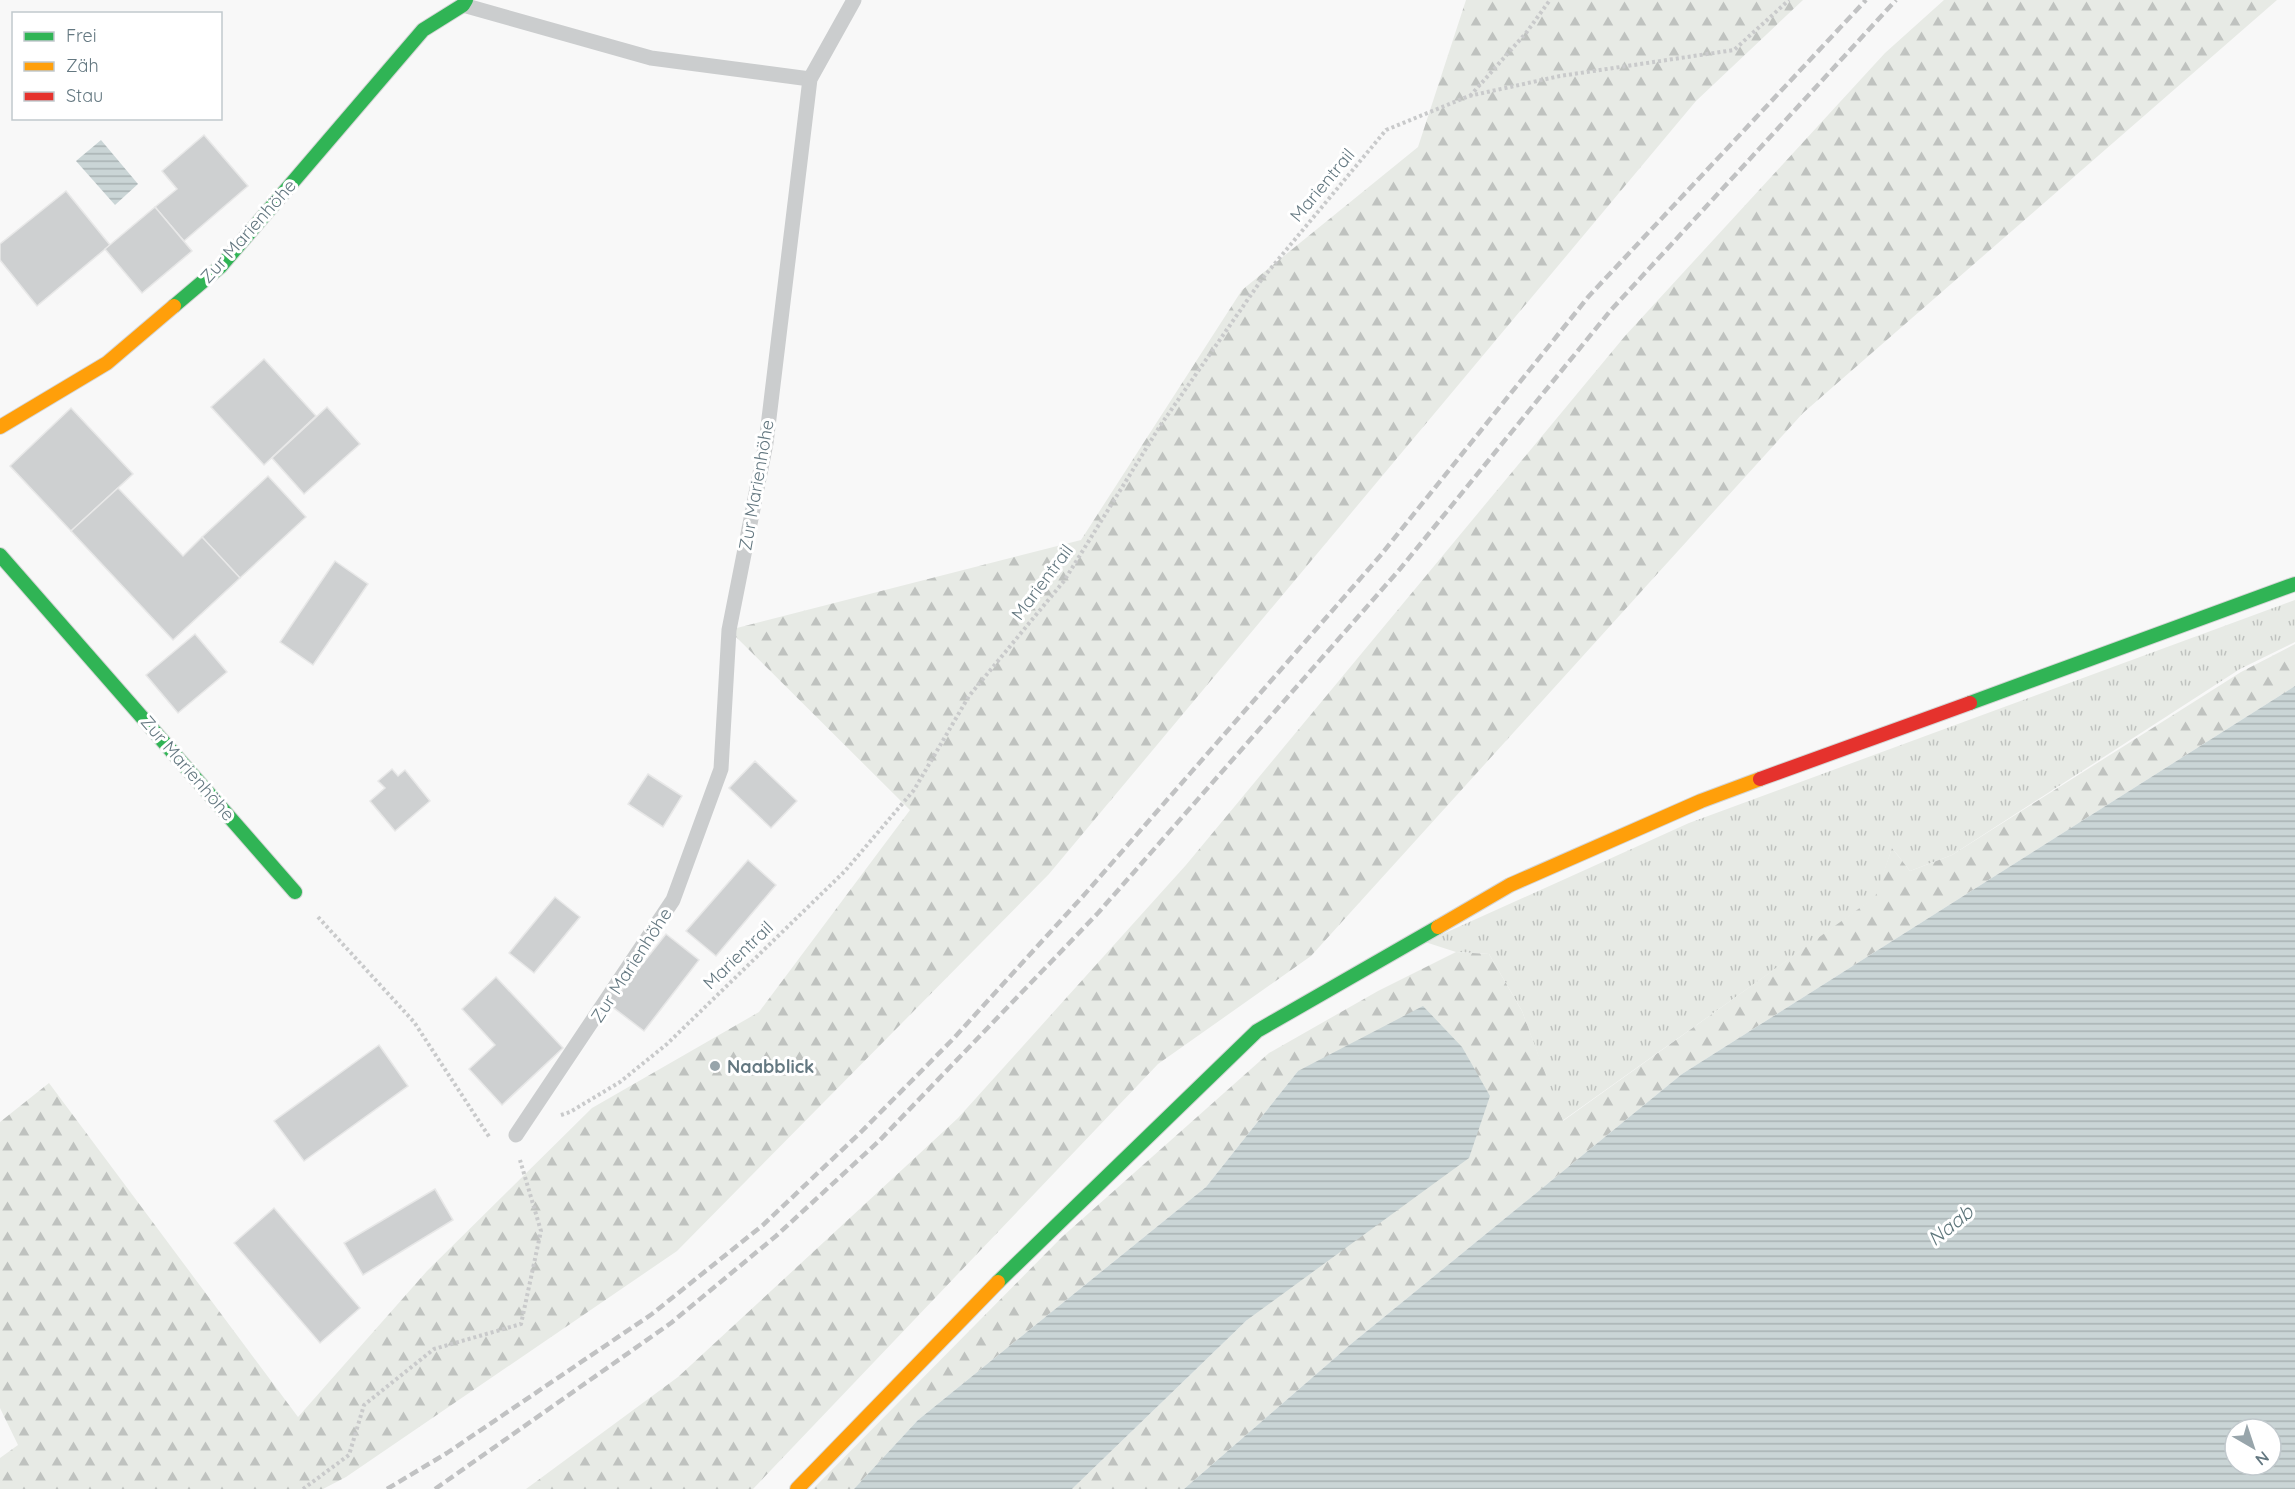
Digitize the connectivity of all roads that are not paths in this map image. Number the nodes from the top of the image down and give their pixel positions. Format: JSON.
{"nodes":[{"id":1,"x":854,"y":0,"type":"edge"},
{"id":2,"x":464,"y":3,"type":"edge"},
{"id":3,"x":810,"y":79,"type":"junction"},
{"id":4,"x":0,"y":427,"type":"edge"},
{"id":5,"x":0,"y":555,"type":"edge"},
{"id":6,"x":2295,"y":585,"type":"edge"},
{"id":7,"x":295,"y":892,"type":"road end"},
{"id":8,"x":521,"y":1129,"type":"road end"},
{"id":9,"x":797,"y":1489,"type":"edge"}],
"edges":[{"from":1,"to":3,"type":"lane","name":"Zur Marienhöhe"},
{"from":2,"to":3,"type":"lane"},
{"from":2,"to":4,"type":"street","name":"Zur Marienhöhe"},
{"from":3,"to":8,"type":"lane","name":"Zur Marienhöhe"},
{"from":5,"to":7,"type":"street","name":"Zur Marienhöhe"},
{"from":6,"to":9,"type":"street"}]}
